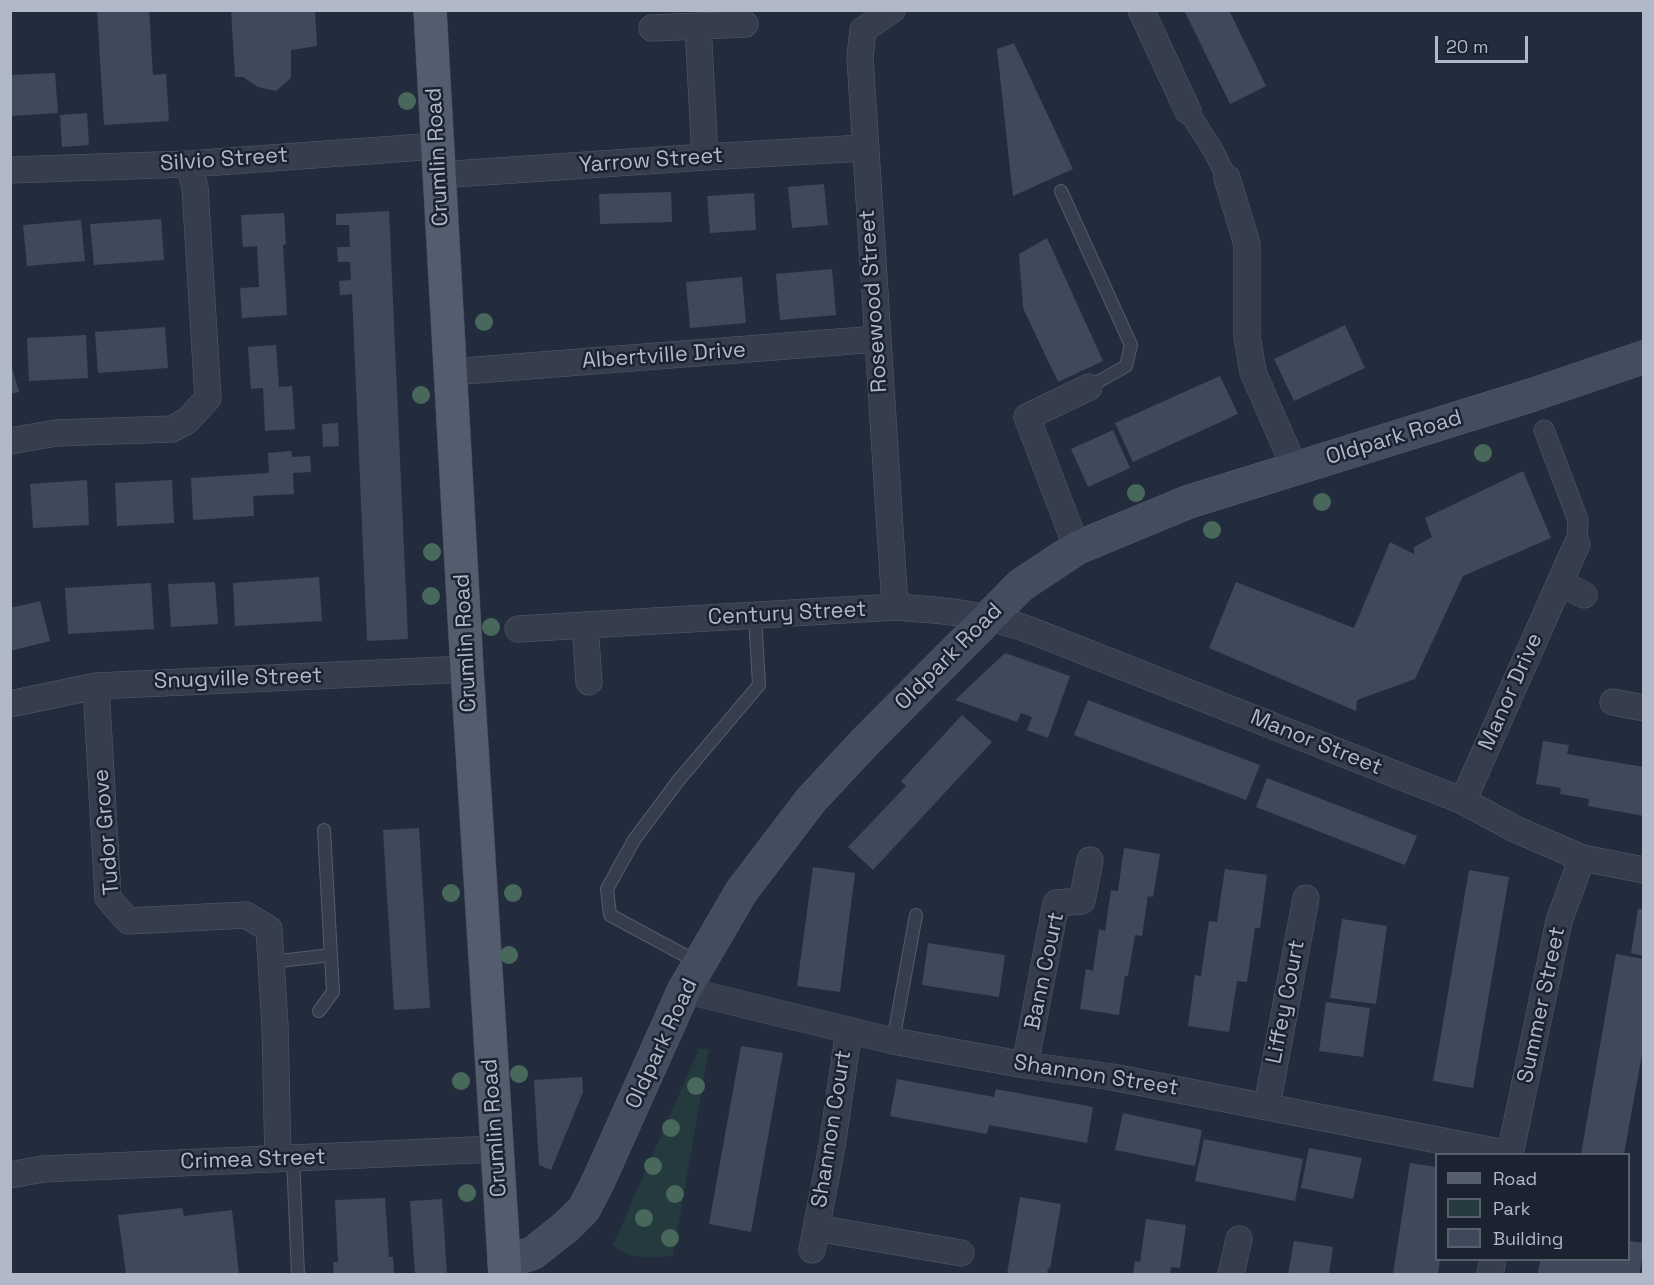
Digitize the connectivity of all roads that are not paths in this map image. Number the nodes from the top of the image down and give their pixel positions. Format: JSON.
{"nodes":[{"id":1,"x":430,"y":10,"type":"edge"},
{"id":2,"x":892,"y":10,"type":"edge"},
{"id":3,"x":1141,"y":10,"type":"edge"},
{"id":4,"x":745,"y":24,"type":"dead end"},
{"id":5,"x":698,"y":26,"type":"junction"},
{"id":6,"x":652,"y":28,"type":"dead end"},
{"id":7,"x":1188,"y":111,"type":"joint"},
{"id":8,"x":864,"y":148,"type":"junction"},
{"id":9,"x":705,"y":157,"type":"junction"},
{"id":10,"x":438,"y":161,"type":"junction"},
{"id":11,"x":189,"y":164,"type":"junction"},
{"id":12,"x":10,"y":170,"type":"edge"},
{"id":13,"x":1227,"y":178,"type":"joint"},
{"id":14,"x":1061,"y":191,"type":"dead end"},
{"id":15,"x":877,"y":339,"type":"junction"},
{"id":16,"x":1644,"y":357,"type":"edge"},
{"id":17,"x":451,"y":372,"type":"junction"},
{"id":18,"x":1089,"y":387,"type":"joint"},
{"id":19,"x":1544,"y":430,"type":"dead end"},
{"id":20,"x":10,"y":441,"type":"edge"},
{"id":21,"x":1294,"y":469,"type":"junction"},
{"id":22,"x":1577,"y":544,"type":"joint"},
{"id":23,"x":1077,"y":548,"type":"junction"},
{"id":24,"x":1560,"y":583,"type":"junction"},
{"id":25,"x":1584,"y":595,"type":"dead end"},
{"id":26,"x":895,"y":607,"type":"junction"},
{"id":27,"x":755,"y":616,"type":"junction"},
{"id":28,"x":987,"y":617,"type":"junction"},
{"id":29,"x":585,"y":625,"type":"junction"},
{"id":30,"x":518,"y":629,"type":"dead end"},
{"id":31,"x":467,"y":669,"type":"junction"},
{"id":32,"x":588,"y":682,"type":"dead end"},
{"id":33,"x":96,"y":686,"type":"junction"},
{"id":34,"x":1613,"y":702,"type":"dead end"},
{"id":35,"x":10,"y":704,"type":"edge"},
{"id":36,"x":1644,"y":708,"type":"edge"},
{"id":37,"x":1462,"y":801,"type":"junction"},
{"id":38,"x":324,"y":830,"type":"dead end"},
{"id":39,"x":1582,"y":858,"type":"junction"},
{"id":40,"x":1090,"y":860,"type":"dead end"},
{"id":41,"x":1644,"y":870,"type":"edge"},
{"id":42,"x":1306,"y":898,"type":"dead end"},
{"id":43,"x":916,"y":915,"type":"dead end"},
{"id":44,"x":331,"y":955,"type":"junction"},
{"id":45,"x":271,"y":962,"type":"junction"},
{"id":46,"x":692,"y":977,"type":"junction"},
{"id":47,"x":319,"y":1011,"type":"dead end"},
{"id":48,"x":849,"y":1030,"type":"junction"},
{"id":49,"x":893,"y":1041,"type":"junction"},
{"id":50,"x":1025,"y":1065,"type":"junction"},
{"id":51,"x":1267,"y":1105,"type":"junction"},
{"id":52,"x":496,"y":1149,"type":"junction"},
{"id":53,"x":1505,"y":1153,"type":"edge"},
{"id":54,"x":1510,"y":1153,"type":"edge"},
{"id":55,"x":285,"y":1158,"type":"junction"},
{"id":56,"x":10,"y":1175,"type":"edge"},
{"id":57,"x":1239,"y":1239,"type":"dead end"},
{"id":58,"x":961,"y":1253,"type":"dead end"},
{"id":59,"x":505,"y":1269,"type":"edge"},
{"id":60,"x":298,"y":1275,"type":"edge"},
{"id":61,"x":1231,"y":1275,"type":"edge"}],
"edges":[{"from":1,"to":10,"type":"main road","name":"Crumlin Road"},
{"from":2,"to":8,"type":"street","name":"Rosewood Street"},
{"from":3,"to":7,"type":"street"},
{"from":4,"to":5,"type":"street"},
{"from":5,"to":6,"type":"street"},
{"from":5,"to":9,"type":"street"},
{"from":7,"to":13,"type":"street"},
{"from":8,"to":9,"type":"street","name":"Yarrow Street"},
{"from":8,"to":15,"type":"street","name":"Rosewood Street"},
{"from":9,"to":10,"type":"street","name":"Yarrow Street"},
{"from":10,"to":11,"type":"street","name":"Silvio Street"},
{"from":10,"to":17,"type":"main road","name":"Crumlin Road"},
{"from":11,"to":12,"type":"street","name":"Silvio Street"},
{"from":11,"to":20,"type":"street"},
{"from":13,"to":21,"type":"street"},
{"from":14,"to":18,"type":"lane"},
{"from":15,"to":17,"type":"street","name":"Albertville Drive"},
{"from":15,"to":26,"type":"street","name":"Rosewood Street"},
{"from":16,"to":21,"type":"main road","name":"Oldpark Road"},
{"from":17,"to":31,"type":"main road","name":"Crumlin Road"},
{"from":18,"to":23,"type":"street"},
{"from":19,"to":22,"type":"street","name":"Manor Drive"},
{"from":21,"to":23,"type":"main road","name":"Oldpark Road"},
{"from":22,"to":24,"type":"street","name":"Manor Drive"},
{"from":23,"to":28,"type":"main road","name":"Oldpark Road"},
{"from":24,"to":25,"type":"street"},
{"from":24,"to":37,"type":"street","name":"Manor Drive"},
{"from":26,"to":27,"type":"street","name":"Century Street"},
{"from":26,"to":28,"type":"street","name":"Century Street"},
{"from":27,"to":29,"type":"street","name":"Century Street"},
{"from":27,"to":46,"type":"lane"},
{"from":28,"to":37,"type":"street","name":"Manor Street"},
{"from":28,"to":46,"type":"main road","name":"Oldpark Road"},
{"from":29,"to":30,"type":"street","name":"Century Street"},
{"from":29,"to":32,"type":"street"},
{"from":31,"to":33,"type":"street","name":"Snugville Street"},
{"from":31,"to":52,"type":"main road","name":"Crumlin Road"},
{"from":33,"to":35,"type":"street","name":"Snugville Street"},
{"from":33,"to":45,"type":"street","name":"Tudor Grove"},
{"from":34,"to":36,"type":"street"},
{"from":37,"to":39,"type":"street","name":"Manor Street"},
{"from":38,"to":44,"type":"lane"},
{"from":39,"to":41,"type":"street","name":"Manor Street"},
{"from":39,"to":54,"type":"street","name":"Summer Street"},
{"from":40,"to":50,"type":"street","name":"Bann Court"},
{"from":42,"to":51,"type":"street","name":"Liffey Court"},
{"from":43,"to":49,"type":"lane"},
{"from":44,"to":45,"type":"lane"},
{"from":44,"to":47,"type":"lane"},
{"from":45,"to":55,"type":"street","name":"Tudor Grove"},
{"from":46,"to":48,"type":"street","name":"Shannon Street"},
{"from":46,"to":59,"type":"main road","name":"Oldpark Road"},
{"from":48,"to":49,"type":"street","name":"Shannon Street"},
{"from":48,"to":58,"type":"street","name":"Shannon Court"},
{"from":49,"to":50,"type":"street","name":"Shannon Street"},
{"from":50,"to":51,"type":"street","name":"Shannon Street"},
{"from":51,"to":53,"type":"street","name":"Shannon Street"},
{"from":52,"to":55,"type":"street","name":"Crimea Street"},
{"from":52,"to":59,"type":"main road","name":"Crumlin Road"},
{"from":55,"to":56,"type":"street","name":"Crimea Street"},
{"from":55,"to":60,"type":"lane"},
{"from":57,"to":61,"type":"street"}]}
